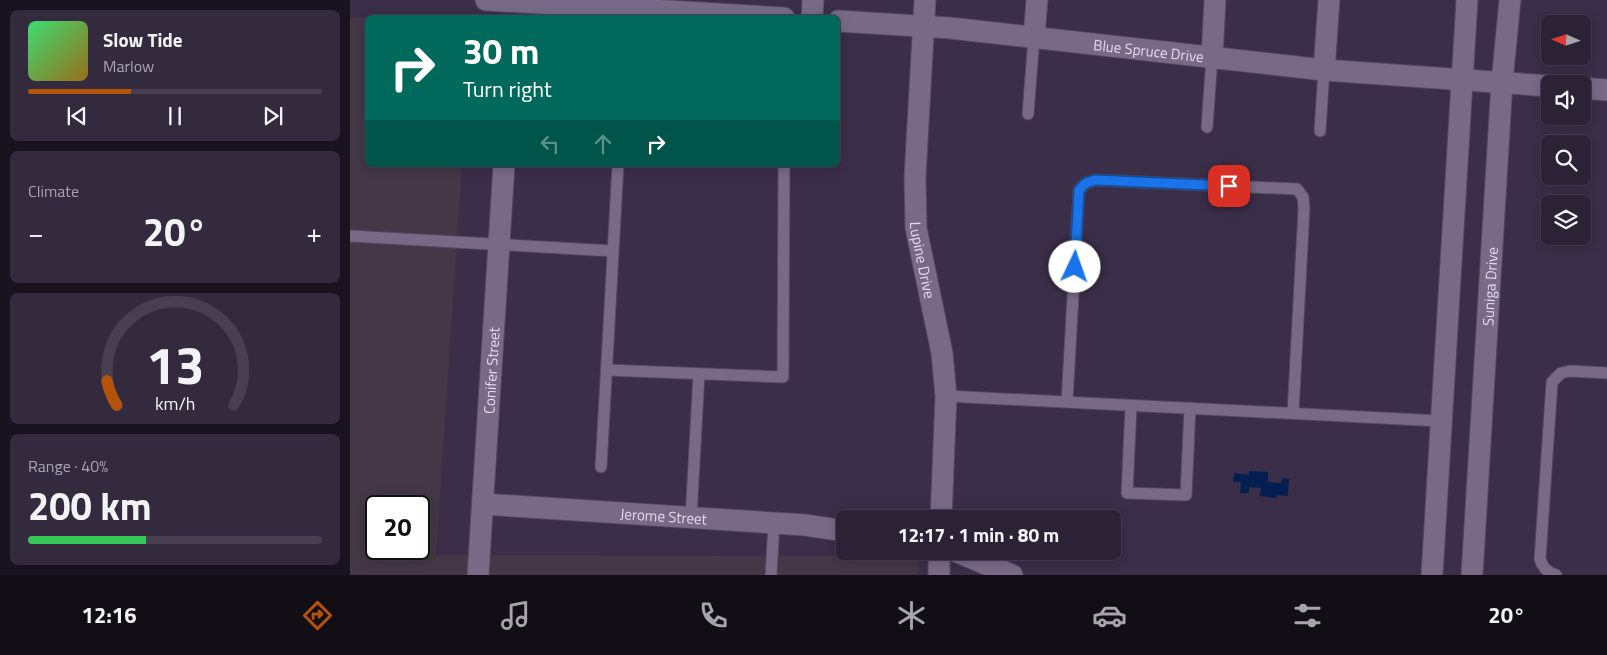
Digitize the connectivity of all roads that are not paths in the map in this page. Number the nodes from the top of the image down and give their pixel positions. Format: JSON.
{"nodes":[{"id":1,"x":486,"y":0,"type":"edge"},
{"id":2,"x":813,"y":0,"type":"edge"},
{"id":3,"x":925,"y":0,"type":"edge"},
{"id":4,"x":1036,"y":0,"type":"edge"},
{"id":5,"x":1215,"y":0,"type":"edge"},
{"id":6,"x":1329,"y":0,"type":"edge"},
{"id":7,"x":1467,"y":0,"type":"edge"},
{"id":8,"x":1510,"y":0,"type":"edge"},
{"id":9,"x":638,"y":4,"type":"edge"},
{"id":10,"x":514,"y":6,"type":"edge"},
{"id":11,"x":699,"y":15,"type":"edge"},
{"id":12,"x":812,"y":15,"type":"edge"},
{"id":13,"x":840,"y":21,"type":"edge"},
{"id":14,"x":924,"y":26,"type":"junction"},
{"id":15,"x":1034,"y":37,"type":"junction"},
{"id":16,"x":1212,"y":57,"type":"junction"},
{"id":17,"x":1324,"y":70,"type":"junction"},
{"id":18,"x":1461,"y":80,"type":"junction"},
{"id":19,"x":1502,"y":82,"type":"junction"},
{"id":20,"x":1541,"y":85,"type":"edge"},
{"id":21,"x":1591,"y":89,"type":"edge"},
{"id":22,"x":1607,"y":90,"type":"edge"},
{"id":23,"x":1028,"y":114,"type":"dead end"},
{"id":24,"x":1206,"y":127,"type":"dead end"},
{"id":25,"x":1320,"y":131,"type":"dead end"},
{"id":26,"x":504,"y":167,"type":"edge"},
{"id":27,"x":618,"y":167,"type":"edge"},
{"id":28,"x":784,"y":167,"type":"edge"},
{"id":29,"x":350,"y":236,"type":"edge"},
{"id":30,"x":499,"y":245,"type":"junction"},
{"id":31,"x":614,"y":251,"type":"junction"},
{"id":32,"x":606,"y":370,"type":"junction"},
{"id":33,"x":1607,"y":373,"type":"edge"},
{"id":34,"x":699,"y":374,"type":"junction"},
{"id":35,"x":946,"y":396,"type":"junction"},
{"id":36,"x":1067,"y":402,"type":"junction"},
{"id":37,"x":1131,"y":406,"type":"junction"},
{"id":38,"x":1190,"y":408,"type":"junction"},
{"id":39,"x":1293,"y":413,"type":"junction"},
{"id":40,"x":1441,"y":421,"type":"junction"},
{"id":41,"x":601,"y":467,"type":"dead end"},
{"id":42,"x":483,"y":504,"type":"junction"},
{"id":43,"x":941,"y":510,"type":"edge"},
{"id":44,"x":691,"y":518,"type":"junction"},
{"id":45,"x":774,"y":523,"type":"junction"},
{"id":46,"x":836,"y":530,"type":"edge"},
{"id":47,"x":940,"y":560,"type":"edge"},
{"id":48,"x":976,"y":560,"type":"edge"},
{"id":49,"x":478,"y":575,"type":"edge"},
{"id":50,"x":771,"y":575,"type":"edge"},
{"id":51,"x":939,"y":575,"type":"edge"},
{"id":52,"x":1012,"y":575,"type":"edge"},
{"id":53,"x":1432,"y":575,"type":"edge"},
{"id":54,"x":1472,"y":575,"type":"edge"},
{"id":55,"x":1556,"y":575,"type":"edge"}],
"edges":[{"from":1,"to":10,"type":"street"},
{"from":2,"to":12,"type":"street"},
{"from":3,"to":14,"type":"street","name":"Lupine Drive"},
{"from":4,"to":15,"type":"street"},
{"from":5,"to":16,"type":"street"},
{"from":6,"to":17,"type":"street"},
{"from":7,"to":18,"type":"street"},
{"from":8,"to":19,"type":"street","name":"Suniga Drive"},
{"from":9,"to":10,"type":"street"},
{"from":9,"to":11,"type":"street"},
{"from":13,"to":14,"type":"street","name":"Blue Spruce Drive"},
{"from":14,"to":15,"type":"street","name":"Blue Spruce Drive"},
{"from":14,"to":35,"type":"street","name":"Lupine Drive"},
{"from":15,"to":16,"type":"street","name":"Blue Spruce Drive"},
{"from":15,"to":23,"type":"lane"},
{"from":16,"to":17,"type":"street","name":"Blue Spruce Drive"},
{"from":16,"to":24,"type":"lane"},
{"from":17,"to":18,"type":"street","name":"Blue Spruce Drive"},
{"from":17,"to":25,"type":"lane"},
{"from":18,"to":19,"type":"street","name":"Blue Spruce Drive"},
{"from":18,"to":40,"type":"street"},
{"from":19,"to":20,"type":"street","name":"Blue Spruce Drive"},
{"from":19,"to":54,"type":"street","name":"Suniga Drive"},
{"from":21,"to":22,"type":"street"},
{"from":26,"to":30,"type":"street","name":"Conifer Street"},
{"from":27,"to":31,"type":"lane"},
{"from":28,"to":34,"type":"lane"},
{"from":29,"to":30,"type":"lane"},
{"from":30,"to":31,"type":"lane"},
{"from":30,"to":42,"type":"street","name":"Conifer Street"},
{"from":31,"to":32,"type":"lane"},
{"from":32,"to":34,"type":"lane"},
{"from":32,"to":41,"type":"lane"},
{"from":33,"to":55,"type":"lane"},
{"from":34,"to":44,"type":"lane"},
{"from":35,"to":36,"type":"lane"},
{"from":35,"to":43,"type":"street","name":"Lupine Drive"},
{"from":36,"to":37,"type":"lane"},
{"from":36,"to":39,"type":"lane"},
{"from":37,"to":38,"type":"lane"},
{"from":37,"to":38,"type":"lane"},
{"from":38,"to":39,"type":"lane"},
{"from":39,"to":40,"type":"lane"},
{"from":40,"to":53,"type":"street"},
{"from":42,"to":44,"type":"street","name":"Jerome Street"},
{"from":42,"to":49,"type":"street","name":"Conifer Street"},
{"from":44,"to":45,"type":"street","name":"Jerome Street"},
{"from":45,"to":46,"type":"street","name":"Jerome Street"},
{"from":45,"to":50,"type":"lane"},
{"from":47,"to":51,"type":"street"},
{"from":48,"to":52,"type":"street"}]}
